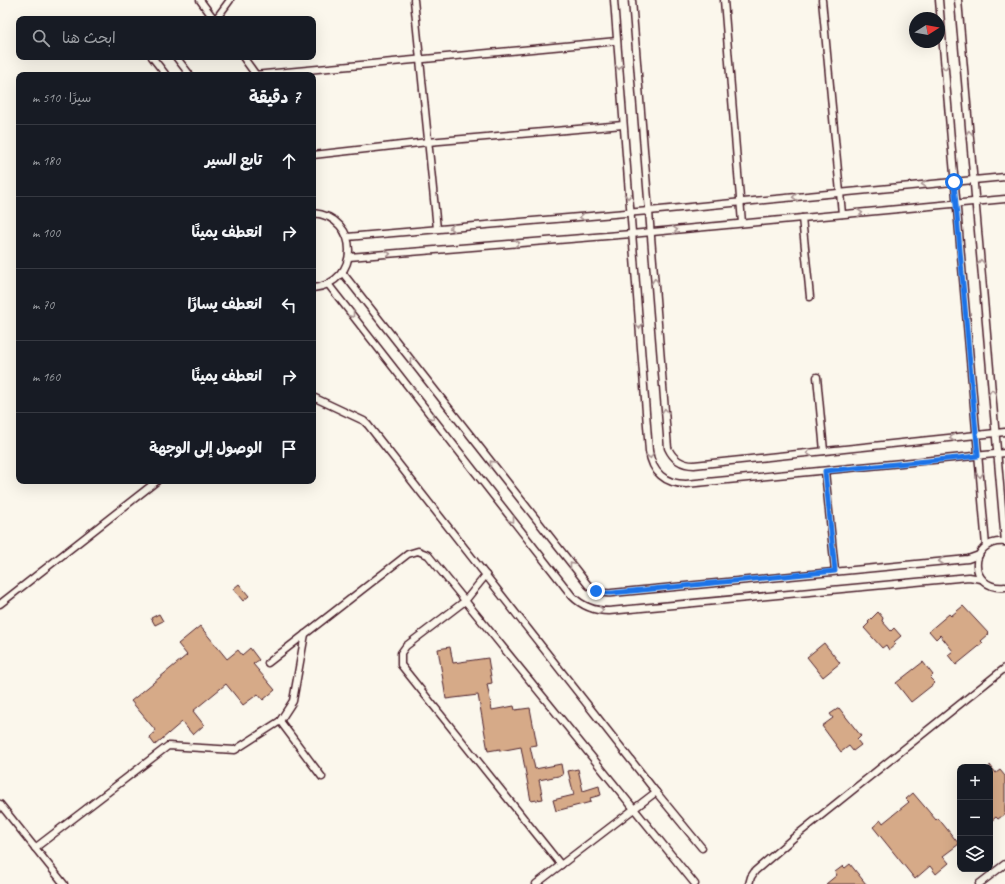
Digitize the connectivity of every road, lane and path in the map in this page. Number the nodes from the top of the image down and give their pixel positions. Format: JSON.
{"nodes":[{"id":1,"x":200,"y":0,"type":"edge"},
{"id":2,"x":230,"y":0,"type":"edge"},
{"id":3,"x":414,"y":0,"type":"edge"},
{"id":4,"x":614,"y":0,"type":"edge"},
{"id":5,"x":632,"y":0,"type":"edge"},
{"id":6,"x":724,"y":0,"type":"edge"},
{"id":7,"x":822,"y":0,"type":"edge"},
{"id":8,"x":939,"y":0,"type":"edge"},
{"id":9,"x":958,"y":0,"type":"edge"},
{"id":10,"x":213,"y":16,"type":"edge"},
{"id":11,"x":217,"y":16,"type":"edge"},
{"id":12,"x":617,"y":41,"type":"junction"},
{"id":13,"x":420,"y":59,"type":"junction"},
{"id":14,"x":154,"y":60,"type":"edge"},
{"id":15,"x":178,"y":60,"type":"edge"},
{"id":16,"x":245,"y":60,"type":"edge"},
{"id":17,"x":164,"y":72,"type":"edge"},
{"id":18,"x":188,"y":72,"type":"edge"},
{"id":19,"x":253,"y":72,"type":"edge"},
{"id":20,"x":286,"y":72,"type":"edge"},
{"id":21,"x":623,"y":125,"type":"junction"},
{"id":22,"x":428,"y":142,"type":"junction"},
{"id":23,"x":316,"y":155,"type":"edge"},
{"id":24,"x":1005,"y":177,"type":"edge"},
{"id":25,"x":974,"y":180,"type":"junction"},
{"id":26,"x":954,"y":182,"type":"junction"},
{"id":27,"x":840,"y":192,"type":"junction"},
{"id":28,"x":1005,"y":199,"type":"edge"},
{"id":29,"x":740,"y":202,"type":"junction"},
{"id":30,"x":976,"y":202,"type":"junction"},
{"id":31,"x":956,"y":204,"type":"junction"},
{"id":32,"x":649,"y":211,"type":"junction"},
{"id":33,"x":630,"y":212,"type":"junction"},
{"id":34,"x":316,"y":213,"type":"edge"},
{"id":35,"x":842,"y":214,"type":"junction"},
{"id":36,"x":802,"y":218,"type":"junction"},
{"id":37,"x":742,"y":223,"type":"junction"},
{"id":38,"x":437,"y":229,"type":"junction"},
{"id":39,"x":651,"y":232,"type":"junction"},
{"id":40,"x":631,"y":234,"type":"junction"},
{"id":41,"x":347,"y":237,"type":"junction"},
{"id":42,"x":349,"y":257,"type":"junction"},
{"id":43,"x":342,"y":272,"type":"junction"},
{"id":44,"x":328,"y":284,"type":"junction"},
{"id":45,"x":316,"y":287,"type":"edge"},
{"id":46,"x":810,"y":297,"type":"dead end"},
{"id":47,"x":817,"y":377,"type":"dead end"},
{"id":48,"x":316,"y":398,"type":"edge"},
{"id":49,"x":1005,"y":432,"type":"edge"},
{"id":50,"x":996,"y":433,"type":"junction"},
{"id":51,"x":976,"y":435,"type":"junction"},
{"id":52,"x":824,"y":451,"type":"junction"},
{"id":53,"x":997,"y":453,"type":"junction"},
{"id":54,"x":1005,"y":453,"type":"edge"},
{"id":55,"x":978,"y":456,"type":"junction"},
{"id":56,"x":825,"y":471,"type":"junction"},
{"id":57,"x":153,"y":484,"type":"edge"},
{"id":58,"x":1005,"y":542,"type":"edge"},
{"id":59,"x":986,"y":546,"type":"junction"},
{"id":60,"x":979,"y":555,"type":"junction"},
{"id":61,"x":835,"y":571,"type":"junction"},
{"id":62,"x":486,"y":575,"type":"junction"},
{"id":63,"x":981,"y":579,"type":"junction"},
{"id":64,"x":1005,"y":587,"type":"edge"},
{"id":65,"x":465,"y":601,"type":"junction"},
{"id":66,"x":0,"y":604,"type":"edge"},
{"id":67,"x":305,"y":634,"type":"junction"},
{"id":68,"x":268,"y":663,"type":"dead end"},
{"id":69,"x":1005,"y":668,"type":"edge"},
{"id":70,"x":280,"y":721,"type":"junction"},
{"id":71,"x":322,"y":777,"type":"dead end"},
{"id":72,"x":656,"y":792,"type":"junction"},
{"id":73,"x":0,"y":804,"type":"edge"},
{"id":74,"x":634,"y":809,"type":"junction"},
{"id":75,"x":35,"y":848,"type":"junction"},
{"id":76,"x":702,"y":848,"type":"dead end"},
{"id":77,"x":1005,"y":864,"type":"edge"},
{"id":78,"x":561,"y":865,"type":"junction"},
{"id":79,"x":64,"y":884,"type":"edge"},
{"id":80,"x":536,"y":884,"type":"edge"},
{"id":81,"x":695,"y":884,"type":"edge"},
{"id":82,"x":749,"y":884,"type":"edge"},
{"id":83,"x":980,"y":884,"type":"edge"}],
"edges":[{"from":1,"to":10,"type":"lane"},
{"from":2,"to":11,"type":"lane"},
{"from":3,"to":13,"type":"lane"},
{"from":4,"to":12,"type":"lane"},
{"from":5,"to":32,"type":"lane"},
{"from":6,"to":29,"type":"lane"},
{"from":7,"to":27,"type":"lane"},
{"from":8,"to":26,"type":"lane","one_way":true},
{"from":25,"to":9,"type":"lane","one_way":true},
{"from":12,"to":13,"type":"lane"},
{"from":12,"to":21,"type":"lane","one_way":true},
{"from":13,"to":20,"type":"lane"},
{"from":13,"to":22,"type":"lane"},
{"from":14,"to":17,"type":"lane"},
{"from":15,"to":18,"type":"lane"},
{"from":16,"to":19,"type":"lane"},
{"from":21,"to":22,"type":"lane"},
{"from":21,"to":33,"type":"lane","one_way":true},
{"from":22,"to":23,"type":"lane"},
{"from":22,"to":38,"type":"lane"},
{"from":24,"to":25,"type":"lane"},
{"from":25,"to":26,"type":"lane"},
{"from":25,"to":30,"type":"lane"},
{"from":26,"to":27,"type":"lane","one_way":true},
{"from":26,"to":31,"type":"lane"},
{"from":27,"to":29,"type":"lane","one_way":true},
{"from":27,"to":35,"type":"lane"},
{"from":28,"to":30,"type":"lane"},
{"from":29,"to":32,"type":"lane"},
{"from":29,"to":37,"type":"lane"},
{"from":30,"to":31,"type":"lane"},
{"from":50,"to":30,"type":"lane","one_way":true},
{"from":35,"to":31,"type":"lane","one_way":true},
{"from":31,"to":51,"type":"lane"},
{"from":32,"to":33,"type":"lane"},
{"from":32,"to":39,"type":"lane"},
{"from":33,"to":38,"type":"lane","one_way":true},
{"from":33,"to":40,"type":"lane"},
{"from":34,"to":41,"type":"lane"},
{"from":35,"to":36,"type":"lane"},
{"from":36,"to":37,"type":"lane"},
{"from":36,"to":46,"type":"lane"},
{"from":39,"to":37,"type":"lane","one_way":true},
{"from":38,"to":41,"type":"lane"},
{"from":39,"to":40,"type":"lane"},
{"from":52,"to":39,"type":"lane","one_way":true},
{"from":42,"to":40,"type":"lane","one_way":true},
{"from":40,"to":56,"type":"lane","one_way":true},
{"from":41,"to":42,"type":"lane"},
{"from":42,"to":43,"type":"lane"},
{"from":43,"to":44,"type":"lane"},
{"from":61,"to":43,"type":"lane","one_way":true},
{"from":44,"to":45,"type":"lane"},
{"from":44,"to":63,"type":"lane","one_way":true},
{"from":47,"to":52,"type":"lane"},
{"from":48,"to":62,"type":"lane"},
{"from":49,"to":50,"type":"lane"},
{"from":50,"to":51,"type":"lane"},
{"from":50,"to":53,"type":"lane"},
{"from":51,"to":52,"type":"lane","one_way":true},
{"from":51,"to":55,"type":"lane"},
{"from":53,"to":54,"type":"lane"},
{"from":53,"to":55,"type":"lane"},
{"from":53,"to":58,"type":"lane"},
{"from":55,"to":56,"type":"lane"},
{"from":55,"to":59,"type":"lane","one_way":true},
{"from":56,"to":61,"type":"lane"},
{"from":57,"to":66,"type":"lane"},
{"from":58,"to":59,"type":"lane"},
{"from":59,"to":60,"type":"lane"},
{"from":60,"to":61,"type":"lane","one_way":true},
{"from":60,"to":63,"type":"lane"},
{"from":62,"to":65,"type":"lane"},
{"from":62,"to":72,"type":"lane"},
{"from":63,"to":64,"type":"lane"},
{"from":65,"to":67,"type":"lane"},
{"from":65,"to":74,"type":"lane"},
{"from":65,"to":78,"type":"lane"},
{"from":67,"to":68,"type":"lane"},
{"from":67,"to":70,"type":"lane"},
{"from":69,"to":82,"type":"lane"},
{"from":70,"to":71,"type":"lane"},
{"from":70,"to":75,"type":"lane"},
{"from":72,"to":74,"type":"lane"},
{"from":72,"to":76,"type":"lane"},
{"from":73,"to":75,"type":"lane"},
{"from":74,"to":78,"type":"lane"},
{"from":74,"to":81,"type":"lane"},
{"from":75,"to":79,"type":"lane"},
{"from":77,"to":83,"type":"lane"},
{"from":78,"to":80,"type":"lane"}]}
